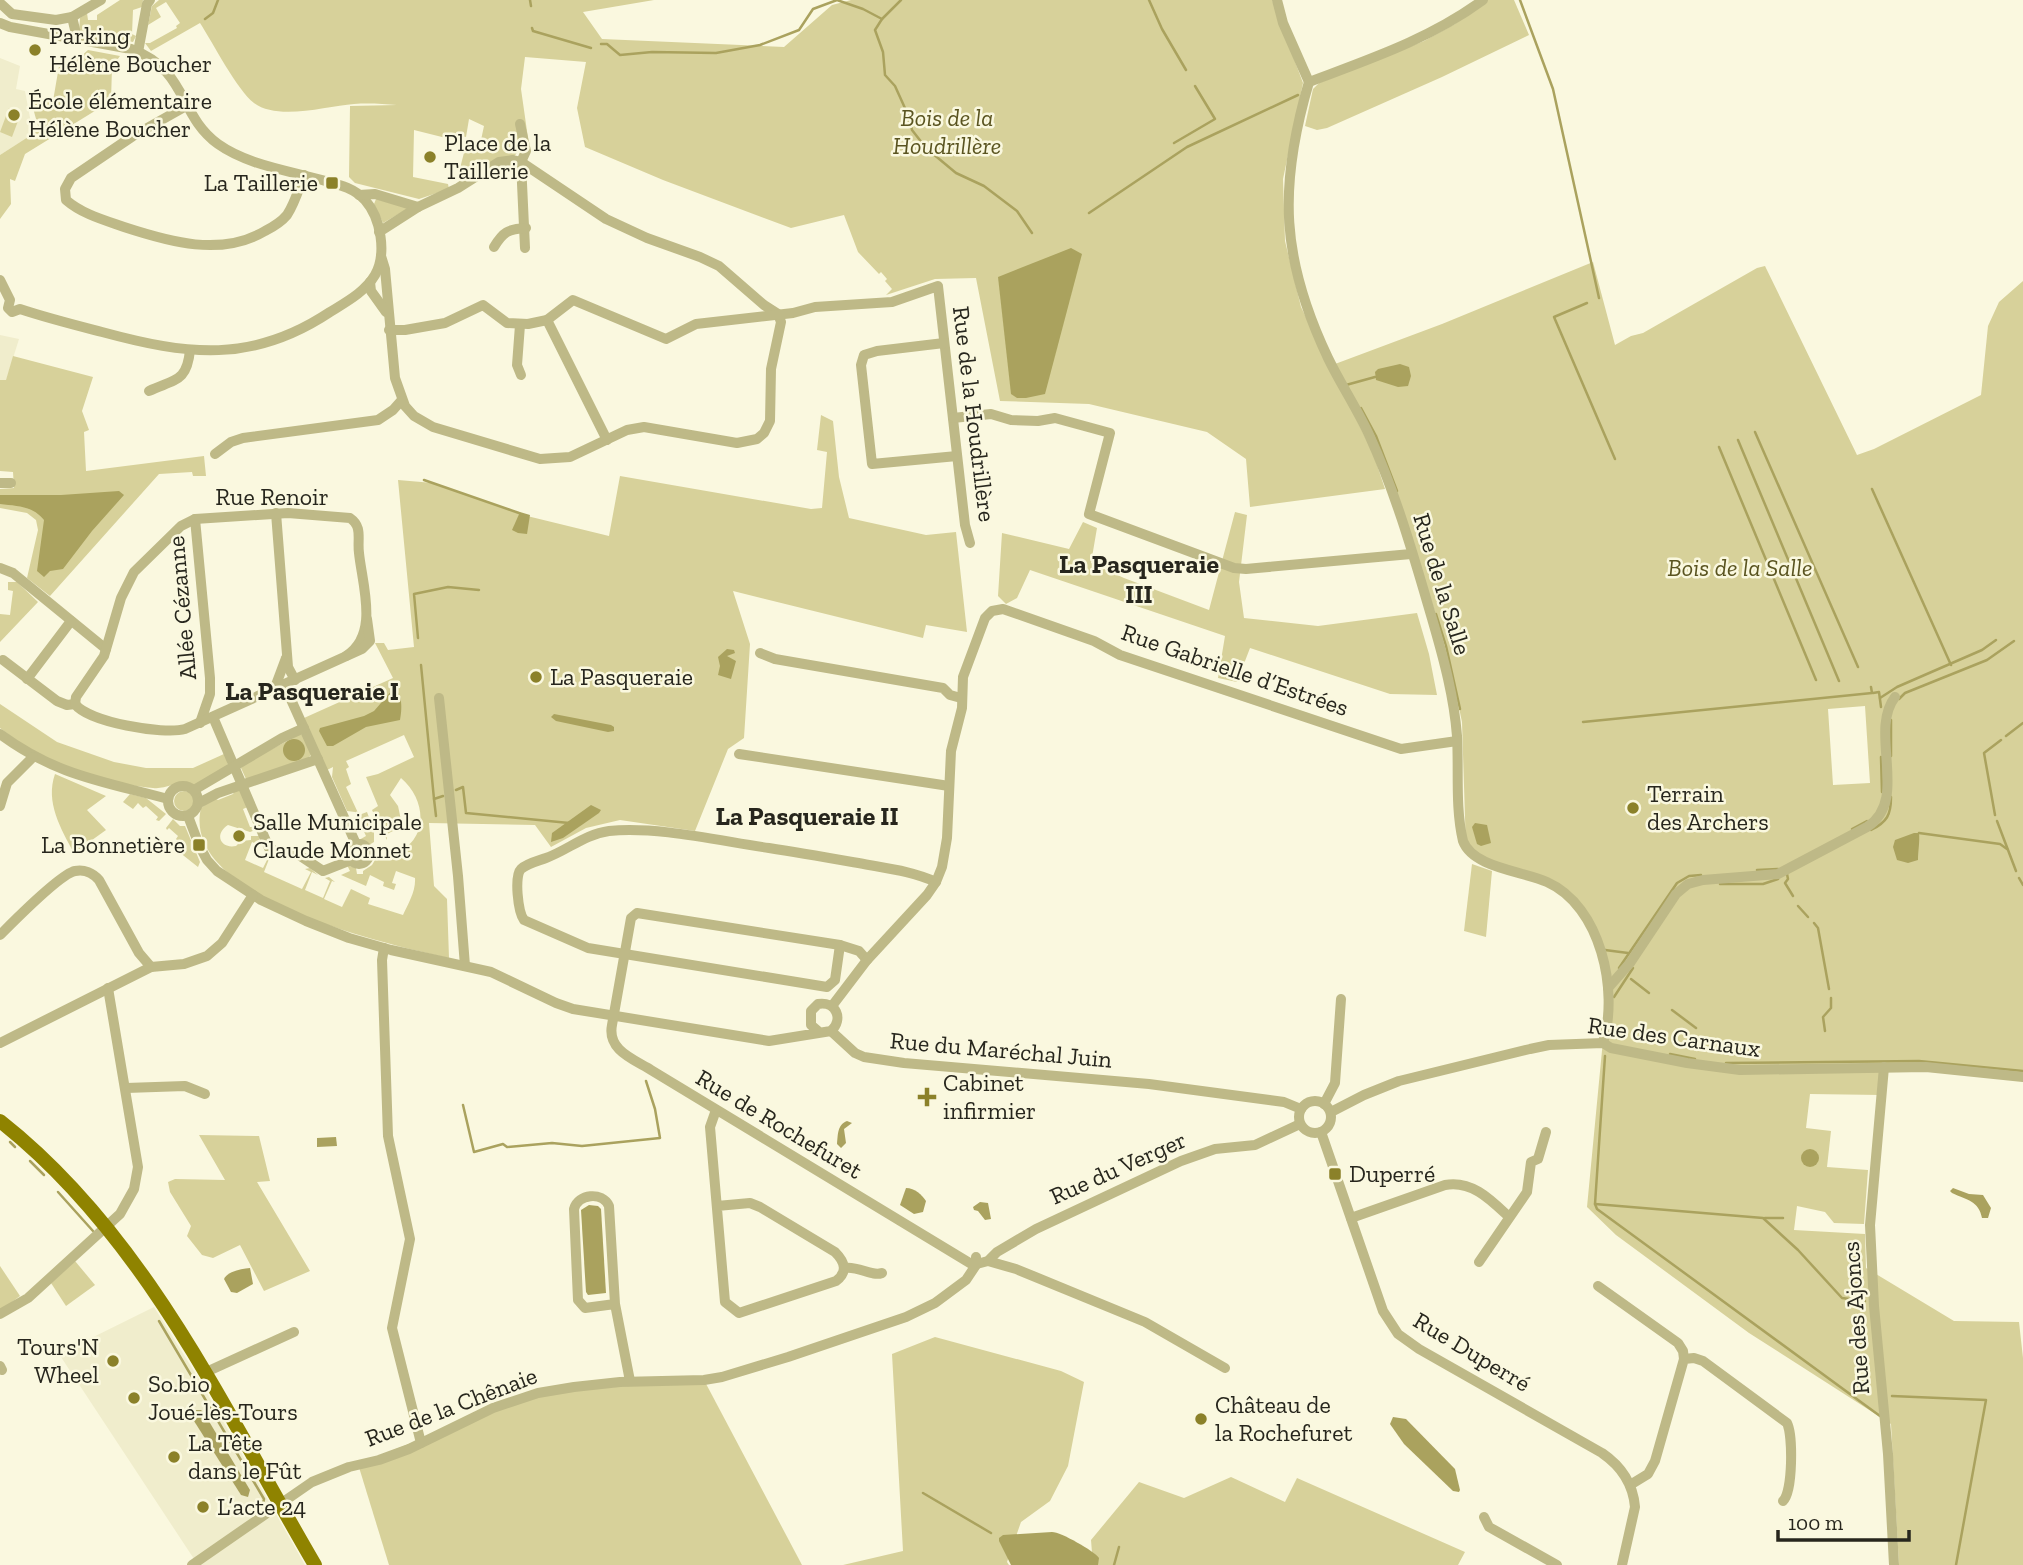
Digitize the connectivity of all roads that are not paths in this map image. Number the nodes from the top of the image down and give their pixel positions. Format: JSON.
{"nodes":[{"id":1,"x":102,"y":0,"type":"edge"},
{"id":2,"x":150,"y":0,"type":"edge"},
{"id":3,"x":1277,"y":0,"type":"edge"},
{"id":4,"x":1483,"y":0,"type":"edge"},
{"id":5,"x":0,"y":3,"type":"edge"},
{"id":6,"x":72,"y":17,"type":"junction"},
{"id":7,"x":0,"y":23,"type":"edge"},
{"id":8,"x":77,"y":38,"type":"junction"},
{"id":9,"x":138,"y":52,"type":"junction"},
{"id":10,"x":1310,"y":82,"type":"junction"},
{"id":11,"x":188,"y":105,"type":"junction"},
{"id":12,"x":520,"y":124,"type":"dead end"},
{"id":13,"x":521,"y":162,"type":"junction"},
{"id":14,"x":304,"y":175,"type":"junction"},
{"id":15,"x":359,"y":195,"type":"junction"},
{"id":16,"x":418,"y":207,"type":"junction"},
{"id":17,"x":526,"y":228,"type":"junction"},
{"id":18,"x":379,"y":232,"type":"junction"},
{"id":19,"x":494,"y":247,"type":"dead end"},
{"id":20,"x":525,"y":248,"type":"dead end"},
{"id":21,"x":381,"y":256,"type":"junction"},
{"id":22,"x":0,"y":280,"type":"edge"},
{"id":23,"x":370,"y":282,"type":"junction"},
{"id":24,"x":386,"y":287,"type":"junction"},
{"id":25,"x":376,"y":296,"type":"junction"},
{"id":26,"x":350,"y":299,"type":"junction"},
{"id":27,"x":778,"y":314,"type":"junction"},
{"id":28,"x":388,"y":317,"type":"junction"},
{"id":29,"x":547,"y":320,"type":"junction"},
{"id":30,"x":520,"y":325,"type":"junction"},
{"id":31,"x":389,"y":330,"type":"junction"},
{"id":32,"x":944,"y":343,"type":"junction"},
{"id":33,"x":190,"y":350,"type":"junction"},
{"id":34,"x":521,"y":375,"type":"dead end"},
{"id":35,"x":149,"y":391,"type":"dead end"},
{"id":36,"x":401,"y":401,"type":"junction"},
{"id":37,"x":953,"y":418,"type":"junction"},
{"id":38,"x":607,"y":440,"type":"junction"},
{"id":39,"x":215,"y":453,"type":"dead end"},
{"id":40,"x":957,"y":456,"type":"junction"},
{"id":41,"x":276,"y":513,"type":"junction"},
{"id":42,"x":195,"y":519,"type":"junction"},
{"id":43,"x":970,"y":543,"type":"dead end"},
{"id":44,"x":1411,"y":554,"type":"junction"},
{"id":45,"x":0,"y":568,"type":"edge"},
{"id":46,"x":71,"y":621,"type":"junction"},
{"id":47,"x":106,"y":649,"type":"junction"},
{"id":48,"x":760,"y":653,"type":"dead end"},
{"id":49,"x":287,"y":655,"type":"junction"},
{"id":50,"x":4,"y":660,"type":"dead end"},
{"id":51,"x":27,"y":679,"type":"junction"},
{"id":52,"x":962,"y":684,"type":"junction"},
{"id":53,"x":284,"y":685,"type":"junction"},
{"id":54,"x":943,"y":688,"type":"junction"},
{"id":55,"x":210,"y":694,"type":"junction"},
{"id":56,"x":1895,"y":697,"type":"dead end"},
{"id":57,"x":439,"y":698,"type":"dead end"},
{"id":58,"x":961,"y":698,"type":"junction"},
{"id":59,"x":75,"y":704,"type":"junction"},
{"id":60,"x":216,"y":716,"type":"junction"},
{"id":61,"x":200,"y":723,"type":"junction"},
{"id":62,"x":304,"y":728,"type":"junction"},
{"id":63,"x":0,"y":734,"type":"edge"},
{"id":64,"x":1457,"y":741,"type":"junction"},
{"id":65,"x":739,"y":754,"type":"dead end"},
{"id":66,"x":33,"y":757,"type":"junction"},
{"id":67,"x":318,"y":760,"type":"junction"},
{"id":68,"x":235,"y":767,"type":"junction"},
{"id":69,"x":244,"y":786,"type":"junction"},
{"id":70,"x":949,"y":786,"type":"junction"},
{"id":71,"x":194,"y":790,"type":"junction"},
{"id":72,"x":168,"y":799,"type":"junction"},
{"id":73,"x":199,"y":803,"type":"junction"},
{"id":74,"x":0,"y":806,"type":"edge"},
{"id":75,"x":188,"y":816,"type":"junction"},
{"id":76,"x":356,"y":844,"type":"junction"},
{"id":77,"x":351,"y":860,"type":"junction"},
{"id":78,"x":936,"y":882,"type":"junction"},
{"id":79,"x":253,"y":895,"type":"junction"},
{"id":80,"x":0,"y":935,"type":"edge"},
{"id":81,"x":840,"y":945,"type":"junction"},
{"id":82,"x":384,"y":948,"type":"junction"},
{"id":83,"x":624,"y":954,"type":"junction"},
{"id":84,"x":867,"y":961,"type":"junction"},
{"id":85,"x":465,"y":966,"type":"junction"},
{"id":86,"x":151,"y":967,"type":"junction"},
{"id":87,"x":108,"y":988,"type":"junction"},
{"id":88,"x":1608,"y":988,"type":"junction"},
{"id":89,"x":1340,"y":999,"type":"dead end"},
{"id":90,"x":832,"y":1006,"type":"junction"},
{"id":91,"x":614,"y":1016,"type":"junction"},
{"id":92,"x":810,"y":1021,"type":"junction"},
{"id":93,"x":818,"y":1031,"type":"junction"},
{"id":94,"x":831,"y":1031,"type":"junction"},
{"id":95,"x":777,"y":1041,"type":"junction"},
{"id":96,"x":0,"y":1043,"type":"edge"},
{"id":97,"x":1603,"y":1044,"type":"junction"},
{"id":98,"x":1884,"y":1067,"type":"junction"},
{"id":99,"x":2023,"y":1077,"type":"edge"},
{"id":100,"x":126,"y":1088,"type":"junction"},
{"id":101,"x":205,"y":1094,"type":"dead end"},
{"id":102,"x":1327,"y":1108,"type":"junction"},
{"id":103,"x":1301,"y":1109,"type":"junction"},
{"id":104,"x":716,"y":1110,"type":"junction"},
{"id":105,"x":0,"y":1121,"type":"edge"},
{"id":106,"x":1300,"y":1124,"type":"junction"},
{"id":107,"x":1321,"y":1132,"type":"junction"},
{"id":108,"x":1546,"y":1132,"type":"dead end"},
{"id":109,"x":717,"y":1206,"type":"junction"},
{"id":110,"x":1509,"y":1217,"type":"junction"},
{"id":111,"x":1351,"y":1218,"type":"junction"},
{"id":112,"x":106,"y":1229,"type":"junction"},
{"id":113,"x":997,"y":1252,"type":"junction"},
{"id":114,"x":976,"y":1261,"type":"junction"},
{"id":115,"x":988,"y":1261,"type":"junction"},
{"id":116,"x":1479,"y":1262,"type":"dead end"},
{"id":117,"x":1007,"y":1266,"type":"junction"},
{"id":118,"x":845,"y":1268,"type":"junction"},
{"id":119,"x":883,"y":1273,"type":"dead end"},
{"id":120,"x":1598,"y":1286,"type":"dead end"},
{"id":121,"x":615,"y":1304,"type":"junction"},
{"id":122,"x":0,"y":1314,"type":"edge"},
{"id":123,"x":294,"y":1332,"type":"dead end"},
{"id":124,"x":1684,"y":1359,"type":"junction"},
{"id":125,"x":1225,"y":1368,"type":"dead end"},
{"id":126,"x":204,"y":1373,"type":"junction"},
{"id":127,"x":631,"y":1381,"type":"junction"},
{"id":128,"x":689,"y":1381,"type":"joint"},
{"id":129,"x":421,"y":1443,"type":"junction"},
{"id":130,"x":1630,"y":1485,"type":"junction"},
{"id":131,"x":1783,"y":1501,"type":"dead end"},
{"id":132,"x":280,"y":1505,"type":"junction"},
{"id":133,"x":1484,"y":1517,"type":"dead end"},
{"id":134,"x":192,"y":1565,"type":"edge"},
{"id":135,"x":315,"y":1565,"type":"edge"},
{"id":136,"x":1557,"y":1565,"type":"edge"},
{"id":137,"x":1622,"y":1565,"type":"edge"},
{"id":138,"x":1895,"y":1565,"type":"edge"}],
"edges":[{"from":1,"to":6,"type":"street"},
{"from":2,"to":9,"type":"street"},
{"from":3,"to":10,"type":"street"},
{"from":4,"to":10,"type":"street"},
{"from":5,"to":6,"type":"street"},
{"from":6,"to":8,"type":"street"},
{"from":7,"to":8,"type":"street"},
{"from":8,"to":9,"type":"street"},
{"from":9,"to":11,"type":"street"},
{"from":10,"to":44,"type":"street","name":"Rue de la Salle"},
{"from":11,"to":14,"type":"street"},
{"from":11,"to":14,"type":"street"},
{"from":12,"to":13,"type":"street"},
{"from":13,"to":16,"type":"street"},
{"from":13,"to":17,"type":"street"},
{"from":13,"to":27,"type":"street"},
{"from":14,"to":15,"type":"street"},
{"from":15,"to":16,"type":"street"},
{"from":15,"to":18,"type":"street"},
{"from":16,"to":18,"type":"street"},
{"from":17,"to":19,"type":"street"},
{"from":17,"to":20,"type":"street"},
{"from":18,"to":21,"type":"street"},
{"from":21,"to":23,"type":"street"},
{"from":21,"to":24,"type":"street"},
{"from":22,"to":33,"type":"street"},
{"from":23,"to":24,"type":"street"},
{"from":23,"to":25,"type":"street"},
{"from":23,"to":26,"type":"street"},
{"from":24,"to":25,"type":"street"},
{"from":24,"to":28,"type":"street"},
{"from":25,"to":26,"type":"street"},
{"from":25,"to":28,"type":"street"},
{"from":26,"to":33,"type":"street"},
{"from":27,"to":29,"type":"street"},
{"from":27,"to":32,"type":"street","name":"Rue de la Houdrillère"},
{"from":27,"to":38,"type":"street"},
{"from":28,"to":31,"type":"street"},
{"from":29,"to":30,"type":"street"},
{"from":29,"to":38,"type":"street"},
{"from":30,"to":31,"type":"street"},
{"from":30,"to":34,"type":"street"},
{"from":31,"to":36,"type":"street"},
{"from":32,"to":37,"type":"street","name":"Rue de la Houdrillère"},
{"from":32,"to":40,"type":"street"},
{"from":33,"to":35,"type":"street"},
{"from":36,"to":38,"type":"street"},
{"from":36,"to":39,"type":"street"},
{"from":37,"to":40,"type":"street","name":"Rue de la Houdrillère"},
{"from":37,"to":44,"type":"street"},
{"from":40,"to":43,"type":"street","name":"Rue de la Houdrillère"},
{"from":41,"to":42,"type":"street","name":"Rue Renoir"},
{"from":41,"to":49,"type":"street"},
{"from":41,"to":53,"type":"street","name":"Rue Renoir"},
{"from":42,"to":47,"type":"street","name":"Rue Renoir"},
{"from":42,"to":55,"type":"street","name":"Allée Cézanne"},
{"from":44,"to":64,"type":"street","name":"Rue de la Salle"},
{"from":45,"to":46,"type":"street"},
{"from":46,"to":47,"type":"street"},
{"from":46,"to":51,"type":"street"},
{"from":47,"to":59,"type":"street","name":"Rue Renoir"},
{"from":48,"to":54,"type":"street"},
{"from":49,"to":53,"type":"street"},
{"from":49,"to":53,"type":"street"},
{"from":50,"to":51,"type":"street"},
{"from":51,"to":59,"type":"street"},
{"from":52,"to":54,"type":"street"},
{"from":52,"to":58,"type":"street"},
{"from":52,"to":64,"type":"street","name":"Rue Gabrielle d’Estrées"},
{"from":53,"to":60,"type":"street"},
{"from":53,"to":62,"type":"street"},
{"from":54,"to":58,"type":"street"},
{"from":55,"to":60,"type":"street","name":"Allée Cézanne"},
{"from":55,"to":61,"type":"street","name":"Allée Cézanne"},
{"from":56,"to":88,"type":"street"},
{"from":57,"to":85,"type":"street"},
{"from":58,"to":70,"type":"street"},
{"from":59,"to":61,"type":"street"},
{"from":60,"to":61,"type":"street"},
{"from":60,"to":68,"type":"street","name":"Allée Cézanne"},
{"from":62,"to":67,"type":"street"},
{"from":62,"to":68,"type":"street"},
{"from":63,"to":66,"type":"street"},
{"from":64,"to":88,"type":"street","name":"Rue de la Salle"},
{"from":65,"to":70,"type":"street"},
{"from":66,"to":72,"type":"street"},
{"from":66,"to":74,"type":"street"},
{"from":67,"to":69,"type":"street"},
{"from":67,"to":76,"type":"street"},
{"from":68,"to":69,"type":"street","name":"Allée Cézanne"},
{"from":68,"to":71,"type":"street"},
{"from":69,"to":73,"type":"street"},
{"from":69,"to":77,"type":"street","name":"Allée Cézanne"},
{"from":70,"to":78,"type":"street"},
{"from":71,"to":72,"type":"street"},
{"from":71,"to":73,"type":"street"},
{"from":72,"to":75,"type":"street"},
{"from":73,"to":75,"type":"street"},
{"from":75,"to":79,"type":"street"},
{"from":76,"to":77,"type":"street"},
{"from":76,"to":77,"type":"street"},
{"from":78,"to":83,"type":"street"},
{"from":78,"to":84,"type":"street"},
{"from":79,"to":82,"type":"street"},
{"from":79,"to":86,"type":"street"},
{"from":80,"to":86,"type":"street"},
{"from":81,"to":83,"type":"street","name":"Rue de Rochefuret"},
{"from":81,"to":83,"type":"street"},
{"from":81,"to":84,"type":"street"},
{"from":82,"to":85,"type":"street"},
{"from":82,"to":129,"type":"street"},
{"from":83,"to":91,"type":"street","name":"Rue de Rochefuret"},
{"from":84,"to":90,"type":"street"},
{"from":85,"to":91,"type":"street"},
{"from":86,"to":87,"type":"street"},
{"from":87,"to":96,"type":"street"},
{"from":87,"to":100,"type":"street"},
{"from":88,"to":97,"type":"street","name":"Rue de la Salle"},
{"from":89,"to":102,"type":"street"},
{"from":90,"to":92,"type":"street"},
{"from":90,"to":94,"type":"street"},
{"from":91,"to":95,"type":"street"},
{"from":91,"to":104,"type":"street","name":"Rue de Rochefuret"},
{"from":92,"to":93,"type":"street"},
{"from":92,"to":95,"type":"street"},
{"from":93,"to":94,"type":"street"},
{"from":93,"to":95,"type":"street"},
{"from":94,"to":103,"type":"street","name":"Rue du Maréchal Juin"},
{"from":97,"to":98,"type":"street","name":"Rue des Carnaux"},
{"from":97,"to":102,"type":"street","name":"Rue des Carnaux"},
{"from":98,"to":99,"type":"street","name":"Rue des Carnaux"},
{"from":98,"to":138,"type":"street","name":"Rue des Ajoncs"},
{"from":100,"to":101,"type":"street"},
{"from":100,"to":112,"type":"street"},
{"from":102,"to":103,"type":"street"},
{"from":102,"to":107,"type":"street"},
{"from":103,"to":106,"type":"street"},
{"from":104,"to":109,"type":"street"},
{"from":104,"to":114,"type":"street","name":"Rue de Rochefuret"},
{"from":105,"to":112,"type":"main road"},
{"from":106,"to":107,"type":"street"},
{"from":106,"to":113,"type":"street","name":"Rue du Verger"},
{"from":107,"to":111,"type":"street","name":"Rue Duperré"},
{"from":108,"to":110,"type":"street"},
{"from":109,"to":118,"type":"street"},
{"from":109,"to":118,"type":"street"},
{"from":110,"to":111,"type":"street"},
{"from":110,"to":116,"type":"street"},
{"from":111,"to":130,"type":"street","name":"Rue Duperré"},
{"from":112,"to":122,"type":"street"},
{"from":112,"to":126,"type":"main road"},
{"from":113,"to":114,"type":"street","name":"Rue du Verger"},
{"from":113,"to":115,"type":"street","name":"Rue du Verger"},
{"from":113,"to":117,"type":"street"},
{"from":114,"to":115,"type":"street","name":"Rue du Verger"},
{"from":114,"to":128,"type":"street","name":"Rue du Verger"},
{"from":115,"to":117,"type":"street"},
{"from":117,"to":125,"type":"street"},
{"from":118,"to":119,"type":"street"},
{"from":120,"to":124,"type":"street"},
{"from":121,"to":121,"type":"street"},
{"from":121,"to":127,"type":"street"},
{"from":123,"to":126,"type":"street"},
{"from":124,"to":130,"type":"street"},
{"from":124,"to":131,"type":"street"},
{"from":126,"to":132,"type":"main road"},
{"from":127,"to":128,"type":"street","name":"Rue de la Chênaie"},
{"from":127,"to":129,"type":"street","name":"Rue de la Chênaie"},
{"from":129,"to":132,"type":"street","name":"Rue de la Chênaie"},
{"from":130,"to":137,"type":"street"},
{"from":132,"to":134,"type":"street","name":"Rue de la Chênaie"},
{"from":132,"to":135,"type":"main road"},
{"from":133,"to":136,"type":"street"}]}
